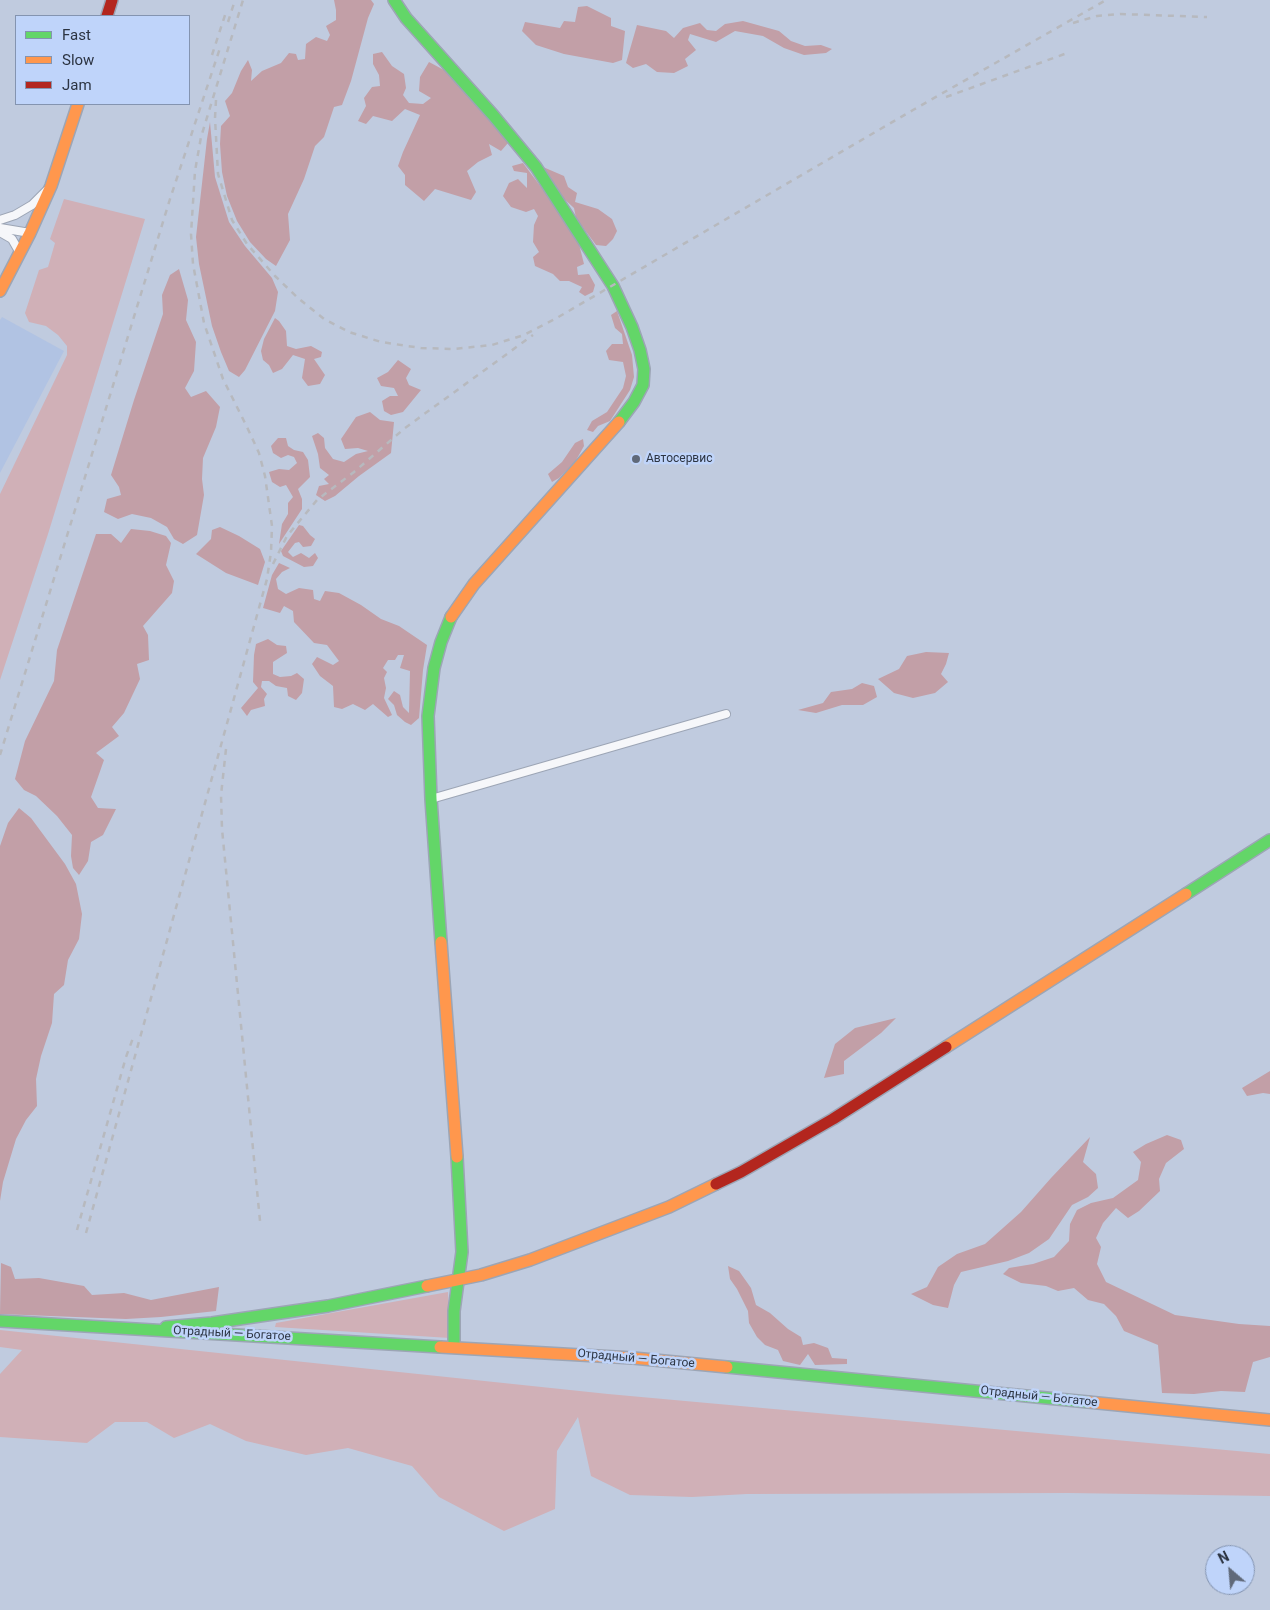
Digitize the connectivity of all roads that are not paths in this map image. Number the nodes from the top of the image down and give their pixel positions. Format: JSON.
{"nodes":[{"id":1,"x":112,"y":0,"type":"edge"},
{"id":2,"x":394,"y":0,"type":"edge"},
{"id":3,"x":107,"y":15,"type":"edge"},
{"id":4,"x":78,"y":105,"type":"edge"},
{"id":5,"x":51,"y":186,"type":"junction"},
{"id":6,"x":0,"y":220,"type":"edge"},
{"id":7,"x":0,"y":228,"type":"edge"},
{"id":8,"x":0,"y":232,"type":"edge"},
{"id":9,"x":30,"y":233,"type":"junction"},
{"id":10,"x":20,"y":253,"type":"junction"},
{"id":11,"x":0,"y":291,"type":"edge"},
{"id":12,"x":726,"y":714,"type":"dead end"},
{"id":13,"x":431,"y":799,"type":"junction"},
{"id":14,"x":1270,"y":840,"type":"edge"},
{"id":15,"x":458,"y":1280,"type":"junction"},
{"id":16,"x":0,"y":1321,"type":"edge"},
{"id":17,"x":142,"y":1329,"type":"junction"},
{"id":18,"x":454,"y":1346,"type":"junction"},
{"id":19,"x":1270,"y":1420,"type":"edge"}],
"edges":[{"from":1,"to":3,"type":"street"},
{"from":2,"to":13,"type":"street"},
{"from":4,"to":5,"type":"street"},
{"from":5,"to":6,"type":"street"},
{"from":5,"to":9,"type":"street"},
{"from":7,"to":9,"type":"street"},
{"from":8,"to":10,"type":"street"},
{"from":9,"to":10,"type":"street"},
{"from":10,"to":11,"type":"street"},
{"from":12,"to":13,"type":"street"},
{"from":13,"to":15,"type":"street"},
{"from":14,"to":15,"type":"street"},
{"from":15,"to":17,"type":"street"},
{"from":15,"to":18,"type":"street"},
{"from":16,"to":17,"type":"street","name":"Отрадный — Богатое"},
{"from":17,"to":18,"type":"street","name":"Отрадный — Богатое"},
{"from":18,"to":19,"type":"street","name":"Отрадный — Богатое"}]}
